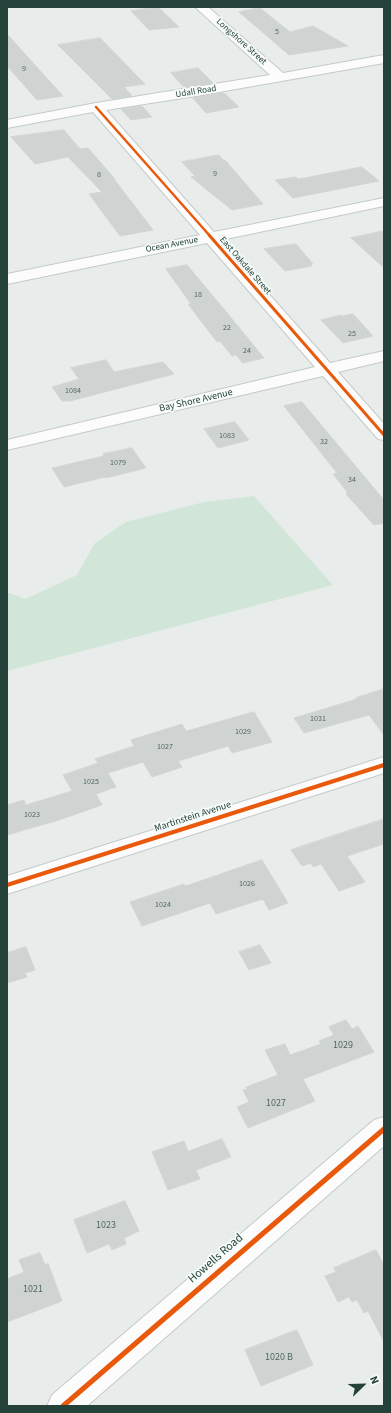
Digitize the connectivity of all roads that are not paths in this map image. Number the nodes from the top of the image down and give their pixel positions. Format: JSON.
{"nodes":[{"id":1,"x":201,"y":7,"type":"edge"},
{"id":2,"x":384,"y":59,"type":"edge"},
{"id":3,"x":280,"y":77,"type":"junction"},
{"id":4,"x":96,"y":107,"type":"junction"},
{"id":5,"x":12,"y":119,"type":"edge"},
{"id":6,"x":384,"y":202,"type":"edge"},
{"id":7,"x":209,"y":238,"type":"junction"},
{"id":8,"x":7,"y":278,"type":"edge"},
{"id":9,"x":384,"y":356,"type":"edge"},
{"id":10,"x":326,"y":370,"type":"junction"},
{"id":11,"x":384,"y":435,"type":"edge"},
{"id":12,"x":7,"y":445,"type":"edge"},
{"id":13,"x":384,"y":765,"type":"edge"},
{"id":14,"x":7,"y":885,"type":"edge"},
{"id":15,"x":384,"y":1129,"type":"edge"},
{"id":16,"x":63,"y":1406,"type":"edge"}],
"edges":[{"from":1,"to":3,"type":"street","name":"Longshore Street"},
{"from":2,"to":3,"type":"street","name":"Udall Road"},
{"from":3,"to":4,"type":"street","name":"Udall Road"},
{"from":4,"to":5,"type":"street","name":"Udall Road"},
{"from":4,"to":7,"type":"street","name":"East Oakdale Street"},
{"from":6,"to":7,"type":"street","name":"Ocean Avenue"},
{"from":7,"to":8,"type":"street","name":"Ocean Avenue"},
{"from":7,"to":10,"type":"street","name":"East Oakdale Street"},
{"from":9,"to":10,"type":"street","name":"Bay Shore Avenue"},
{"from":10,"to":11,"type":"street","name":"East Oakdale Street"},
{"from":10,"to":12,"type":"street","name":"Bay Shore Avenue"},
{"from":13,"to":14,"type":"street","name":"Martinstein Avenue"},
{"from":15,"to":16,"type":"street","name":"Howells Road"}]}
